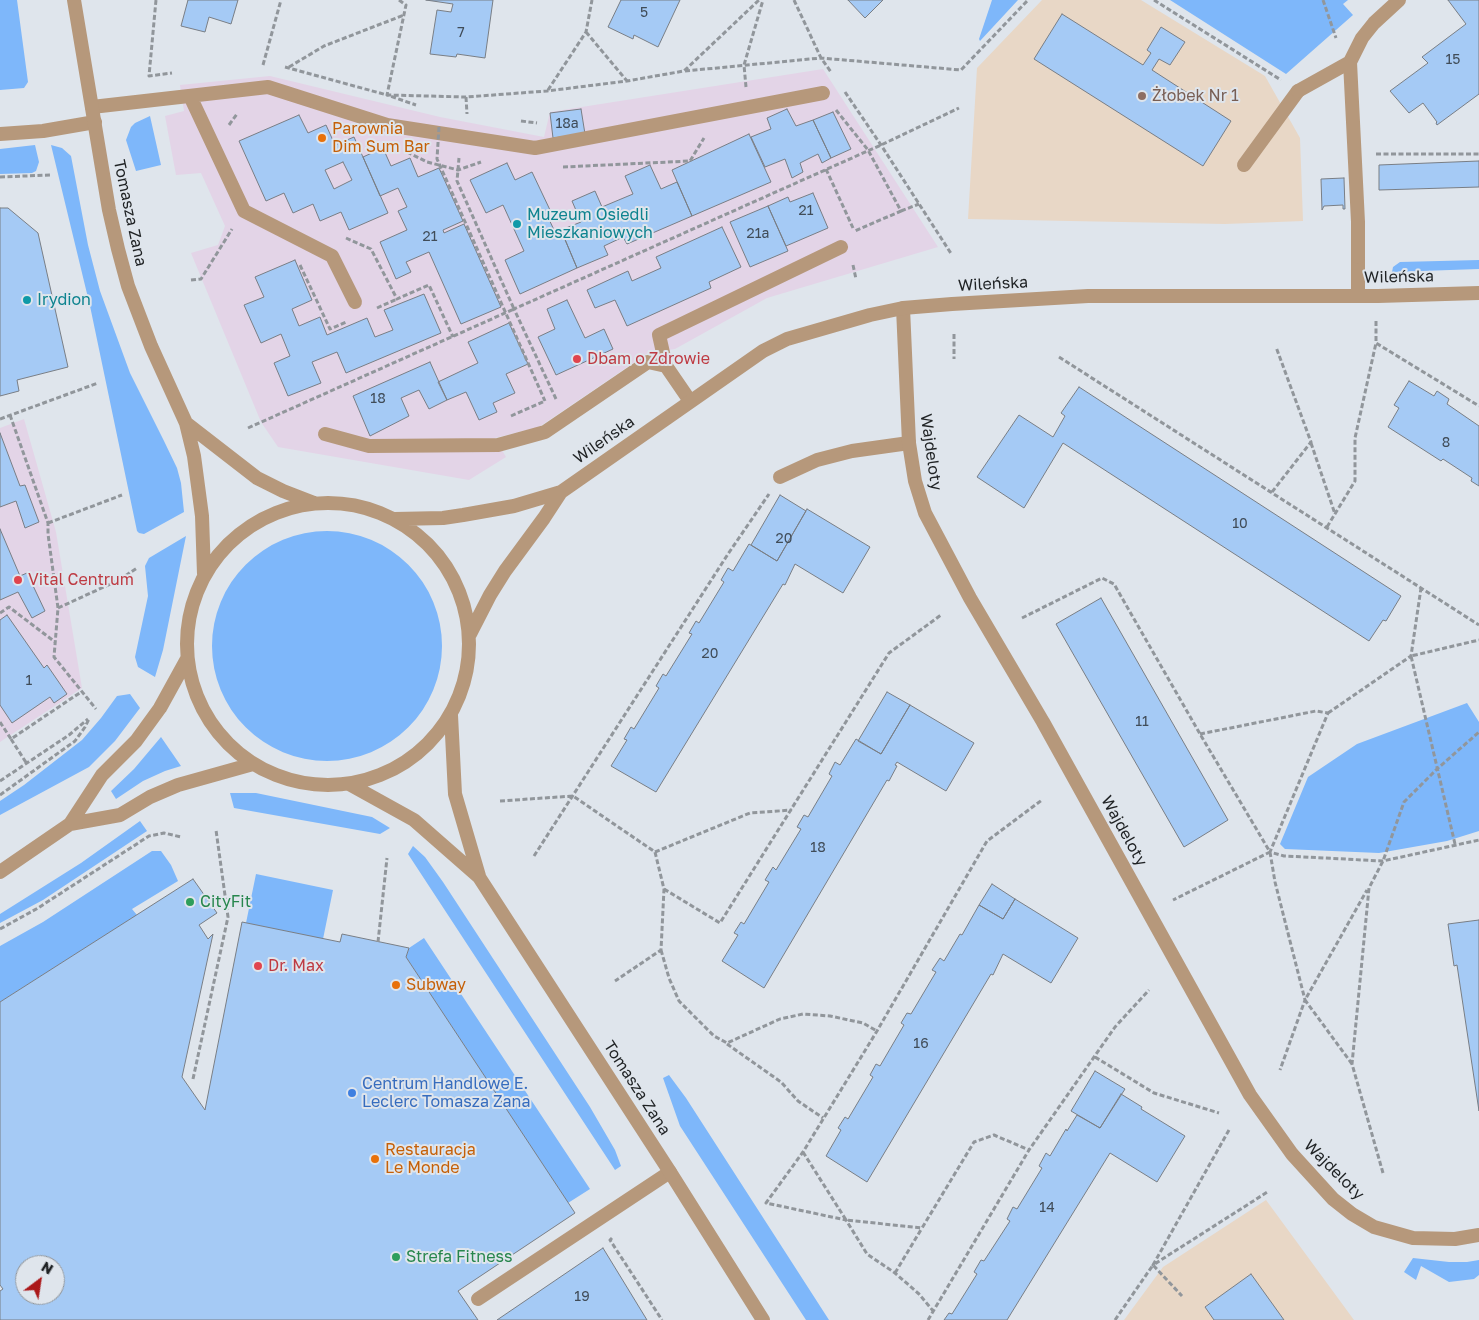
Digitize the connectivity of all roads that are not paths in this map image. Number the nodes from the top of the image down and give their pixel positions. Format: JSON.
{"nodes":[{"id":1,"x":74,"y":0,"type":"edge"},
{"id":2,"x":1398,"y":0,"type":"edge"},
{"id":3,"x":1350,"y":62,"type":"junction"},
{"id":4,"x":823,"y":93,"type":"road end"},
{"id":5,"x":190,"y":96,"type":"junction"},
{"id":6,"x":92,"y":107,"type":"junction"},
{"id":7,"x":95,"y":122,"type":"junction"},
{"id":8,"x":0,"y":134,"type":"edge"},
{"id":9,"x":1244,"y":165,"type":"dead end"},
{"id":10,"x":844,"y":240,"type":"road end"},
{"id":11,"x":1479,"y":293,"type":"edge"},
{"id":12,"x":1358,"y":295,"type":"junction"},
{"id":13,"x":355,"y":302,"type":"dead end"},
{"id":14,"x":903,"y":308,"type":"junction"},
{"id":15,"x":666,"y":366,"type":"junction"},
{"id":16,"x":690,"y":400,"type":"junction"},
{"id":17,"x":186,"y":423,"type":"junction"},
{"id":18,"x":324,"y":434,"type":"dead end"},
{"id":19,"x":909,"y":443,"type":"junction"},
{"id":20,"x":780,"y":478,"type":"road end"},
{"id":21,"x":560,"y":492,"type":"junction"},
{"id":22,"x":314,"y":503,"type":"junction"},
{"id":23,"x":395,"y":519,"type":"junction"},
{"id":24,"x":204,"y":575,"type":"junction"},
{"id":25,"x":470,"y":634,"type":"junction"},
{"id":26,"x":187,"y":659,"type":"junction"},
{"id":27,"x":451,"y":715,"type":"junction"},
{"id":28,"x":253,"y":764,"type":"junction"},
{"id":29,"x":348,"y":784,"type":"junction"},
{"id":30,"x":70,"y":824,"type":"junction"},
{"id":31,"x":0,"y":872,"type":"edge"},
{"id":32,"x":479,"y":877,"type":"junction"},
{"id":33,"x":670,"y":1172,"type":"junction"},
{"id":34,"x":1479,"y":1235,"type":"edge"},
{"id":35,"x":478,"y":1299,"type":"dead end"},
{"id":36,"x":763,"y":1320,"type":"edge"}],
"edges":[{"from":1,"to":6,"type":"street","name":"Tomasza Zana"},
{"from":2,"to":3,"type":"street"},
{"from":3,"to":9,"type":"street"},
{"from":3,"to":12,"type":"street"},
{"from":4,"to":5,"type":"street"},
{"from":5,"to":6,"type":"street"},
{"from":5,"to":13,"type":"street"},
{"from":6,"to":7,"type":"street","name":"Tomasza Zana"},
{"from":7,"to":8,"type":"street"},
{"from":7,"to":17,"type":"street","name":"Tomasza Zana"},
{"from":10,"to":15,"type":"street"},
{"from":11,"to":12,"type":"street","name":"Wileńska"},
{"from":12,"to":14,"type":"street","name":"Wileńska"},
{"from":14,"to":16,"type":"street","name":"Wileńska"},
{"from":14,"to":19,"type":"street","name":"Wajdeloty"},
{"from":15,"to":16,"type":"street"},
{"from":15,"to":18,"type":"street"},
{"from":16,"to":21,"type":"street","name":"Wileńska"},
{"from":17,"to":22,"type":"street","name":"Tomasza Zana"},
{"from":17,"to":24,"type":"street","name":"Tomasza Zana"},
{"from":19,"to":20,"type":"street"},
{"from":19,"to":34,"type":"street","name":"Wajdeloty"},
{"from":21,"to":23,"type":"street","name":"Wileńska"},
{"from":21,"to":25,"type":"street","name":"Wileńska"},
{"from":22,"to":23,"type":"street"},
{"from":22,"to":24,"type":"street"},
{"from":23,"to":25,"type":"street"},
{"from":24,"to":26,"type":"street"},
{"from":25,"to":27,"type":"street"},
{"from":26,"to":28,"type":"street"},
{"from":26,"to":30,"type":"street"},
{"from":27,"to":29,"type":"street"},
{"from":27,"to":32,"type":"street","name":"Tomasza Zana"},
{"from":28,"to":29,"type":"street"},
{"from":28,"to":30,"type":"street"},
{"from":29,"to":32,"type":"street","name":"Tomasza Zana"},
{"from":30,"to":31,"type":"street"},
{"from":32,"to":33,"type":"street","name":"Tomasza Zana"},
{"from":33,"to":35,"type":"street"},
{"from":33,"to":36,"type":"street","name":"Tomasza Zana"}]}
